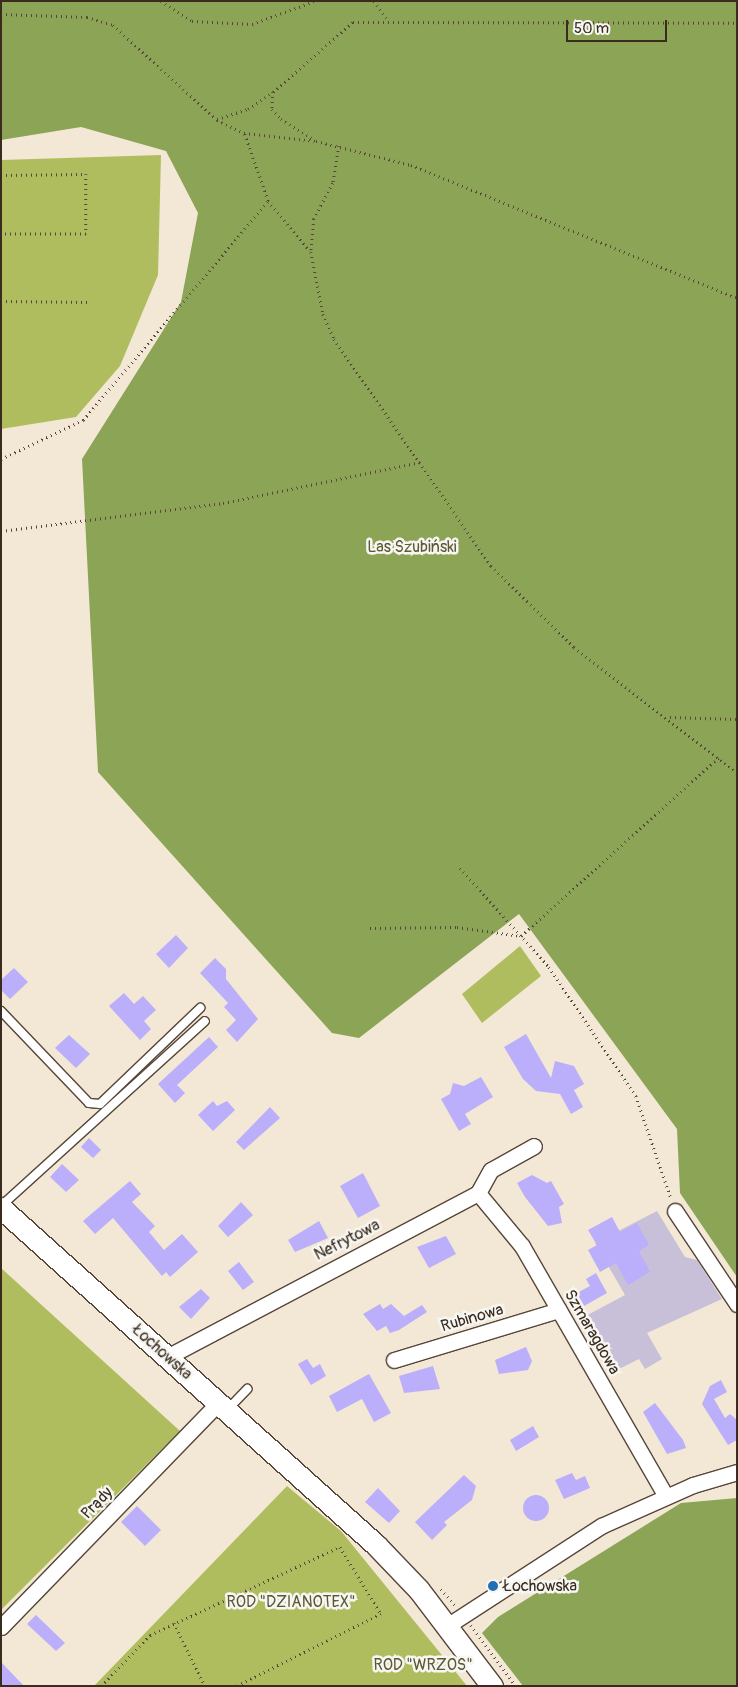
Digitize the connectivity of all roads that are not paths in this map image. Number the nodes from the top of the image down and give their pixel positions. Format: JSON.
{"nodes":[{"id":1,"x":200,"y":1008,"type":"dead end"},
{"id":2,"x":1,"y":1011,"type":"edge"},
{"id":3,"x":205,"y":1021,"type":"dead end"},
{"id":4,"x":534,"y":1146,"type":"dead end"},
{"id":5,"x":478,"y":1193,"type":"junction"},
{"id":6,"x":1,"y":1207,"type":"edge"},
{"id":7,"x":675,"y":1212,"type":"road end"},
{"id":8,"x":737,"y":1304,"type":"edge"},
{"id":9,"x":559,"y":1310,"type":"junction"},
{"id":10,"x":167,"y":1357,"type":"junction"},
{"id":11,"x":394,"y":1360,"type":"dead end"},
{"id":12,"x":247,"y":1389,"type":"dead end"},
{"id":13,"x":223,"y":1406,"type":"junction"},
{"id":14,"x":737,"y":1472,"type":"edge"},
{"id":15,"x":666,"y":1496,"type":"junction"},
{"id":16,"x":447,"y":1626,"type":"junction"},
{"id":17,"x":1,"y":1627,"type":"edge"},
{"id":18,"x":492,"y":1686,"type":"edge"}],
"edges":[{"from":1,"to":2,"type":"lane"},
{"from":3,"to":6,"type":"lane"},
{"from":4,"to":5,"type":"street"},
{"from":5,"to":9,"type":"street","name":"Szmaragdowa"},
{"from":5,"to":10,"type":"street","name":"Nefrytowa"},
{"from":6,"to":10,"type":"main road","name":"Łochowska"},
{"from":7,"to":8,"type":"street"},
{"from":9,"to":11,"type":"street","name":"Rubinowa"},
{"from":9,"to":15,"type":"street","name":"Szmaragdowa"},
{"from":10,"to":13,"type":"main road","name":"Łochowska"},
{"from":12,"to":13,"type":"lane"},
{"from":13,"to":16,"type":"main road","name":"Łochowska"},
{"from":13,"to":17,"type":"street","name":"Prądy"},
{"from":14,"to":15,"type":"street"},
{"from":15,"to":16,"type":"street"},
{"from":16,"to":18,"type":"main road","name":"Łochowska"}]}
